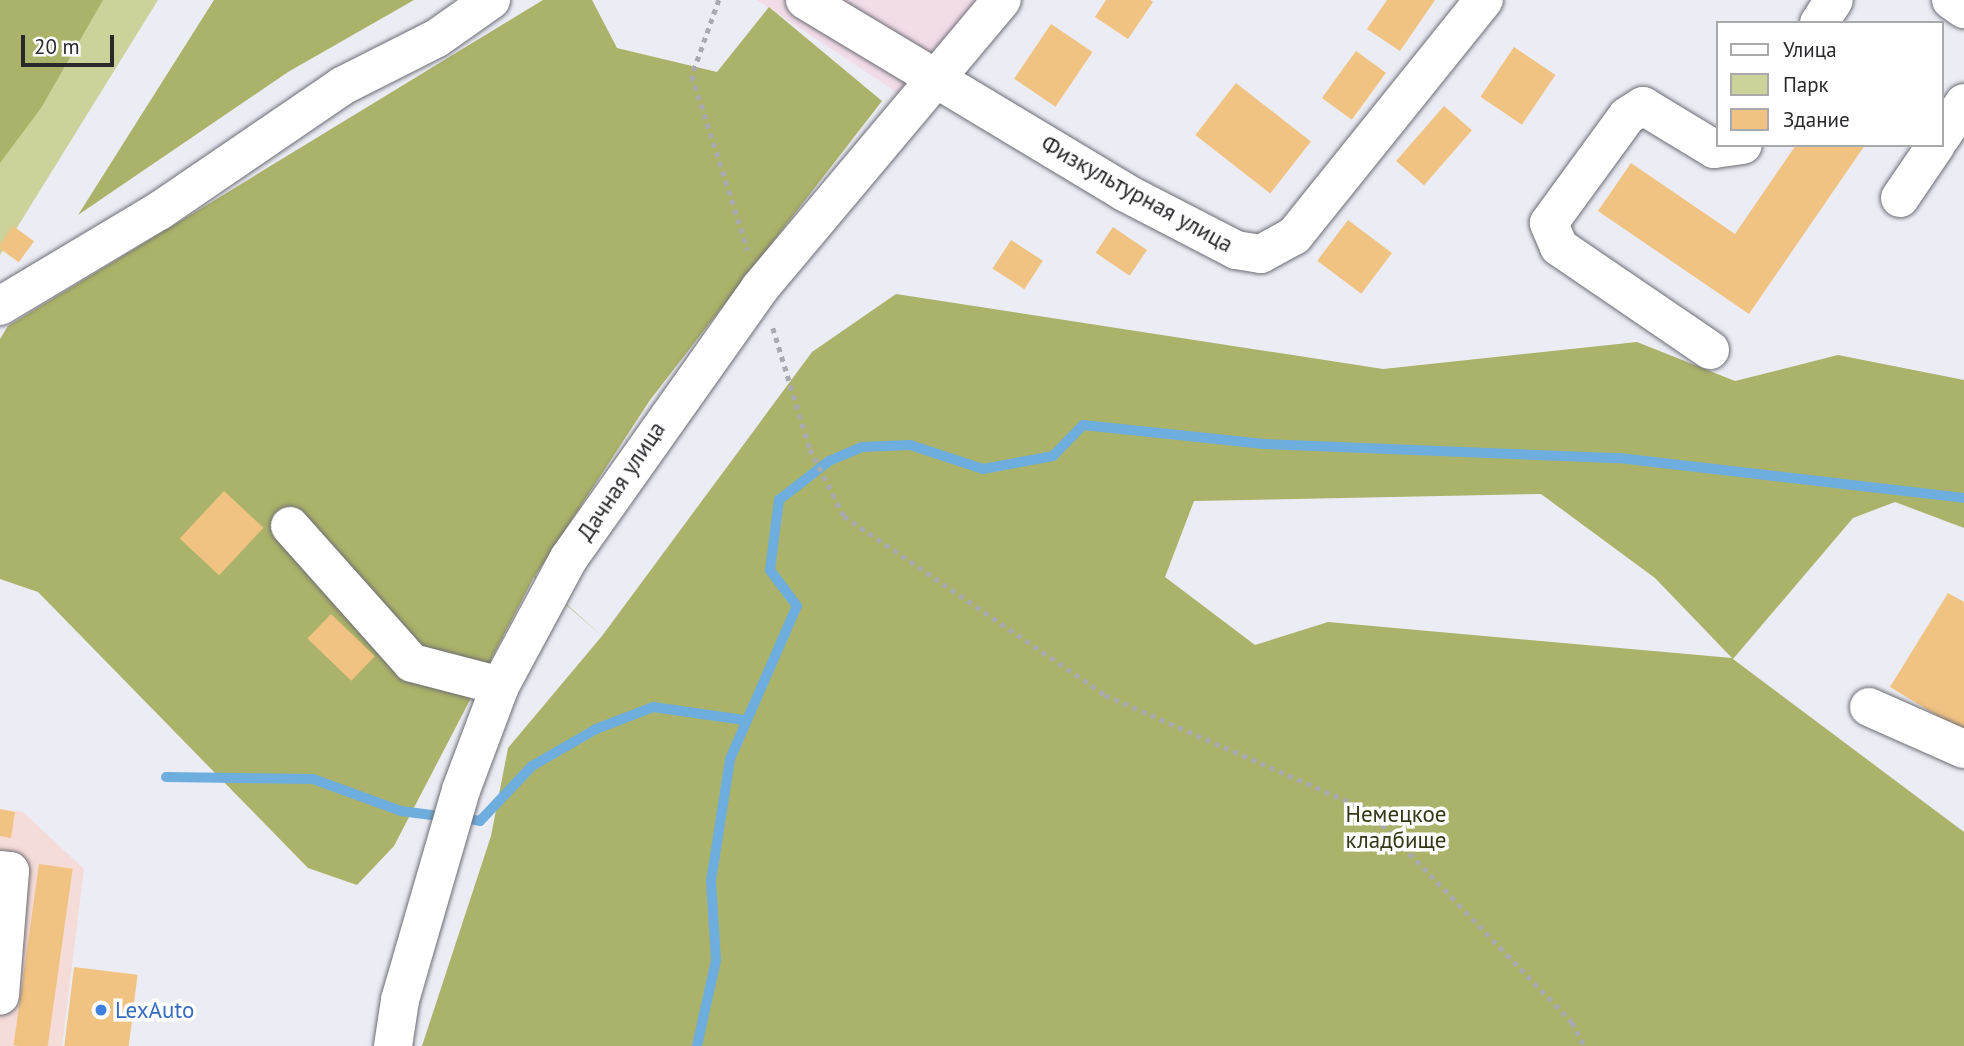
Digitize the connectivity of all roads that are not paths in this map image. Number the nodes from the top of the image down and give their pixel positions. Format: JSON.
{"nodes":[{"id":1,"x":491,"y":0,"type":"edge"},
{"id":2,"x":805,"y":0,"type":"edge"},
{"id":3,"x":1002,"y":0,"type":"edge"},
{"id":4,"x":1484,"y":0,"type":"edge"},
{"id":5,"x":1834,"y":0,"type":"edge"},
{"id":6,"x":1951,"y":0,"type":"edge"},
{"id":7,"x":1964,"y":9,"type":"edge"},
{"id":8,"x":1820,"y":21,"type":"edge"},
{"id":9,"x":940,"y":76,"type":"junction"},
{"id":10,"x":1964,"y":103,"type":"edge"},
{"id":11,"x":1943,"y":134,"type":"edge"},
{"id":12,"x":1728,"y":147,"type":"edge"},
{"id":13,"x":1935,"y":147,"type":"edge"},
{"id":14,"x":1900,"y":198,"type":"dead end"},
{"id":15,"x":0,"y":306,"type":"edge"},
{"id":16,"x":1710,"y":349,"type":"dead end"},
{"id":17,"x":290,"y":526,"type":"dead end"},
{"id":18,"x":500,"y":686,"type":"junction"},
{"id":19,"x":1869,"y":707,"type":"dead end"},
{"id":20,"x":1964,"y":750,"type":"edge"},
{"id":21,"x":0,"y":870,"type":"edge"},
{"id":22,"x":1,"y":974,"type":"edge"},
{"id":23,"x":393,"y":1046,"type":"edge"}],
"edges":[{"from":1,"to":15,"type":"street"},
{"from":2,"to":9,"type":"street","name":"Физкультурная улица"},
{"from":3,"to":9,"type":"street","name":"Дачная улица"},
{"from":4,"to":9,"type":"street","name":"Физкультурная улица"},
{"from":5,"to":8,"type":"street"},
{"from":6,"to":7,"type":"street"},
{"from":9,"to":18,"type":"street","name":"Дачная улица"},
{"from":10,"to":11,"type":"street"},
{"from":12,"to":16,"type":"street"},
{"from":13,"to":14,"type":"street"},
{"from":17,"to":18,"type":"street"},
{"from":18,"to":23,"type":"street","name":"Дачная улица"},
{"from":19,"to":20,"type":"street"},
{"from":21,"to":22,"type":"street"}]}
